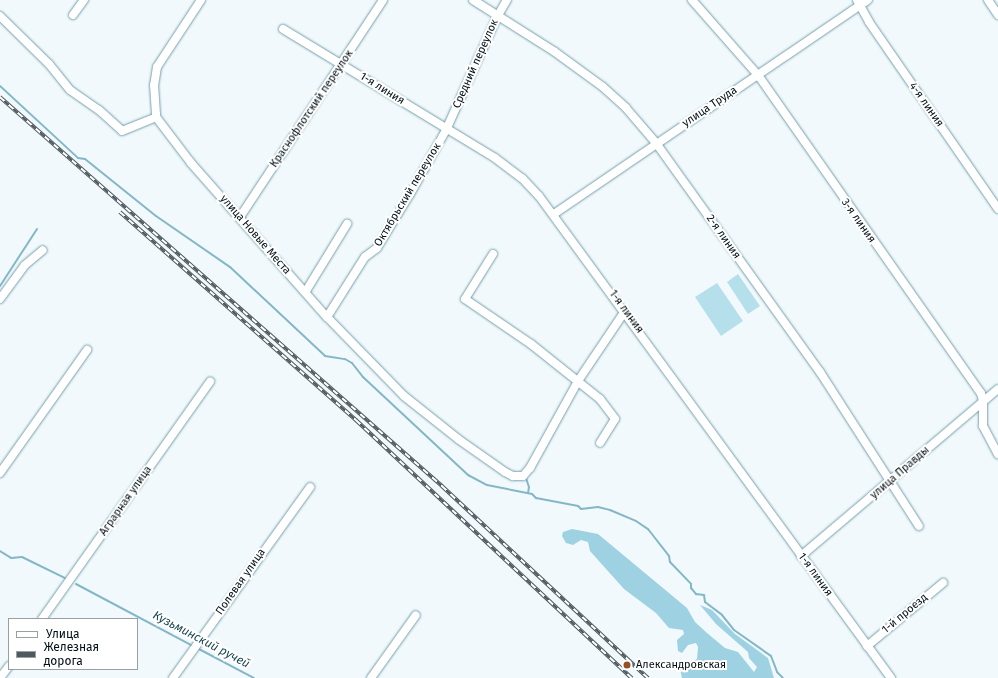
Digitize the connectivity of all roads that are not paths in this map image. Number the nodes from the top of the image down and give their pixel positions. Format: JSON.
{"nodes":[{"id":1,"x":84,"y":0,"type":"edge"},
{"id":2,"x":201,"y":0,"type":"edge"},
{"id":3,"x":383,"y":0,"type":"edge"},
{"id":4,"x":473,"y":0,"type":"edge"},
{"id":5,"x":507,"y":0,"type":"edge"},
{"id":6,"x":692,"y":0,"type":"edge"},
{"id":7,"x":868,"y":0,"type":"edge"},
{"id":8,"x":988,"y":0,"type":"edge"},
{"id":9,"x":858,"y":2,"type":"edge"},
{"id":10,"x":73,"y":15,"type":"dead end"},
{"id":11,"x":998,"y":15,"type":"edge"},
{"id":12,"x":0,"y":16,"type":"edge"},
{"id":13,"x":497,"y":17,"type":"junction"},
{"id":14,"x":282,"y":29,"type":"dead end"},
{"id":15,"x":342,"y":64,"type":"junction"},
{"id":16,"x":758,"y":75,"type":"junction"},
{"id":17,"x":156,"y":117,"type":"junction"},
{"id":18,"x":446,"y":130,"type":"junction"},
{"id":19,"x":656,"y":143,"type":"junction"},
{"id":20,"x":998,"y":209,"type":"edge"},
{"id":21,"x":554,"y":214,"type":"junction"},
{"id":22,"x":240,"y":217,"type":"junction"},
{"id":23,"x":347,"y":224,"type":"dead end"},
{"id":24,"x":43,"y":250,"type":"dead end"},
{"id":25,"x":493,"y":254,"type":"dead end"},
{"id":26,"x":306,"y":292,"type":"junction"},
{"id":27,"x":0,"y":299,"type":"edge"},
{"id":28,"x":625,"y":311,"type":"junction"},
{"id":29,"x":327,"y":317,"type":"junction"},
{"id":30,"x":87,"y":350,"type":"dead end"},
{"id":31,"x":578,"y":381,"type":"junction"},
{"id":32,"x":210,"y":382,"type":"dead end"},
{"id":33,"x":998,"y":389,"type":"edge"},
{"id":34,"x":983,"y":401,"type":"junction"},
{"id":35,"x":600,"y":443,"type":"dead end"},
{"id":36,"x":998,"y":454,"type":"edge"},
{"id":37,"x":0,"y":473,"type":"edge"},
{"id":38,"x":892,"y":481,"type":"junction"},
{"id":39,"x":310,"y":487,"type":"dead end"},
{"id":40,"x":920,"y":526,"type":"dead end"},
{"id":41,"x":801,"y":556,"type":"junction"},
{"id":42,"x":944,"y":583,"type":"dead end"},
{"id":43,"x":416,"y":615,"type":"dead end"},
{"id":44,"x":43,"y":618,"type":"edge"},
{"id":45,"x":867,"y":646,"type":"junction"},
{"id":46,"x":8,"y":667,"type":"edge"},
{"id":47,"x":0,"y":678,"type":"edge"},
{"id":48,"x":174,"y":678,"type":"edge"},
{"id":49,"x":371,"y":678,"type":"edge"},
{"id":50,"x":891,"y":678,"type":"edge"}],
"edges":[{"from":1,"to":10,"type":"street"},
{"from":2,"to":17,"type":"street"},
{"from":3,"to":15,"type":"street","name":"Краснофлотский переулок"},
{"from":4,"to":13,"type":"street","name":"2-я линия"},
{"from":5,"to":13,"type":"street","name":"Средний переулок"},
{"from":6,"to":16,"type":"street","name":"3-я линия"},
{"from":7,"to":9,"type":"street","name":"улица Труда"},
{"from":8,"to":11,"type":"street"},
{"from":9,"to":16,"type":"street","name":"улица Труда"},
{"from":9,"to":20,"type":"street","name":"4-я линия"},
{"from":12,"to":17,"type":"street"},
{"from":13,"to":18,"type":"street","name":"Средний переулок"},
{"from":13,"to":19,"type":"street","name":"2-я линия"},
{"from":14,"to":15,"type":"street","name":"1-я линия"},
{"from":15,"to":18,"type":"street","name":"1-я линия"},
{"from":15,"to":22,"type":"street","name":"Краснофлотский переулок"},
{"from":16,"to":19,"type":"street","name":"улица Труда"},
{"from":16,"to":34,"type":"street","name":"3-я линия"},
{"from":17,"to":22,"type":"street","name":"улица Новые Места"},
{"from":18,"to":21,"type":"street","name":"1-я линия"},
{"from":18,"to":29,"type":"street","name":"Октябрьский переулок"},
{"from":19,"to":21,"type":"street","name":"улица Труда"},
{"from":19,"to":38,"type":"street","name":"2-я линия"},
{"from":21,"to":28,"type":"street","name":"1-я линия"},
{"from":22,"to":26,"type":"street","name":"улица Новые Места"},
{"from":23,"to":26,"type":"street"},
{"from":24,"to":27,"type":"street"},
{"from":25,"to":31,"type":"street"},
{"from":26,"to":29,"type":"street","name":"улица Новые Места"},
{"from":28,"to":31,"type":"street"},
{"from":28,"to":41,"type":"street","name":"1-я линия"},
{"from":29,"to":31,"type":"street","name":"улица Новые Места"},
{"from":30,"to":37,"type":"street"},
{"from":31,"to":35,"type":"street"},
{"from":32,"to":44,"type":"street","name":"Аграрная улица"},
{"from":33,"to":34,"type":"street","name":"улица Правды"},
{"from":34,"to":36,"type":"street"},
{"from":34,"to":38,"type":"street","name":"улица Правды"},
{"from":38,"to":40,"type":"street","name":"2-я линия"},
{"from":38,"to":41,"type":"street","name":"улица Правды"},
{"from":39,"to":48,"type":"street","name":"Полевая улица"},
{"from":41,"to":45,"type":"street","name":"1-я линия"},
{"from":42,"to":45,"type":"street","name":"1-й проезд"},
{"from":43,"to":49,"type":"street"},
{"from":45,"to":50,"type":"street","name":"1-я линия"},
{"from":46,"to":47,"type":"street"}]}
